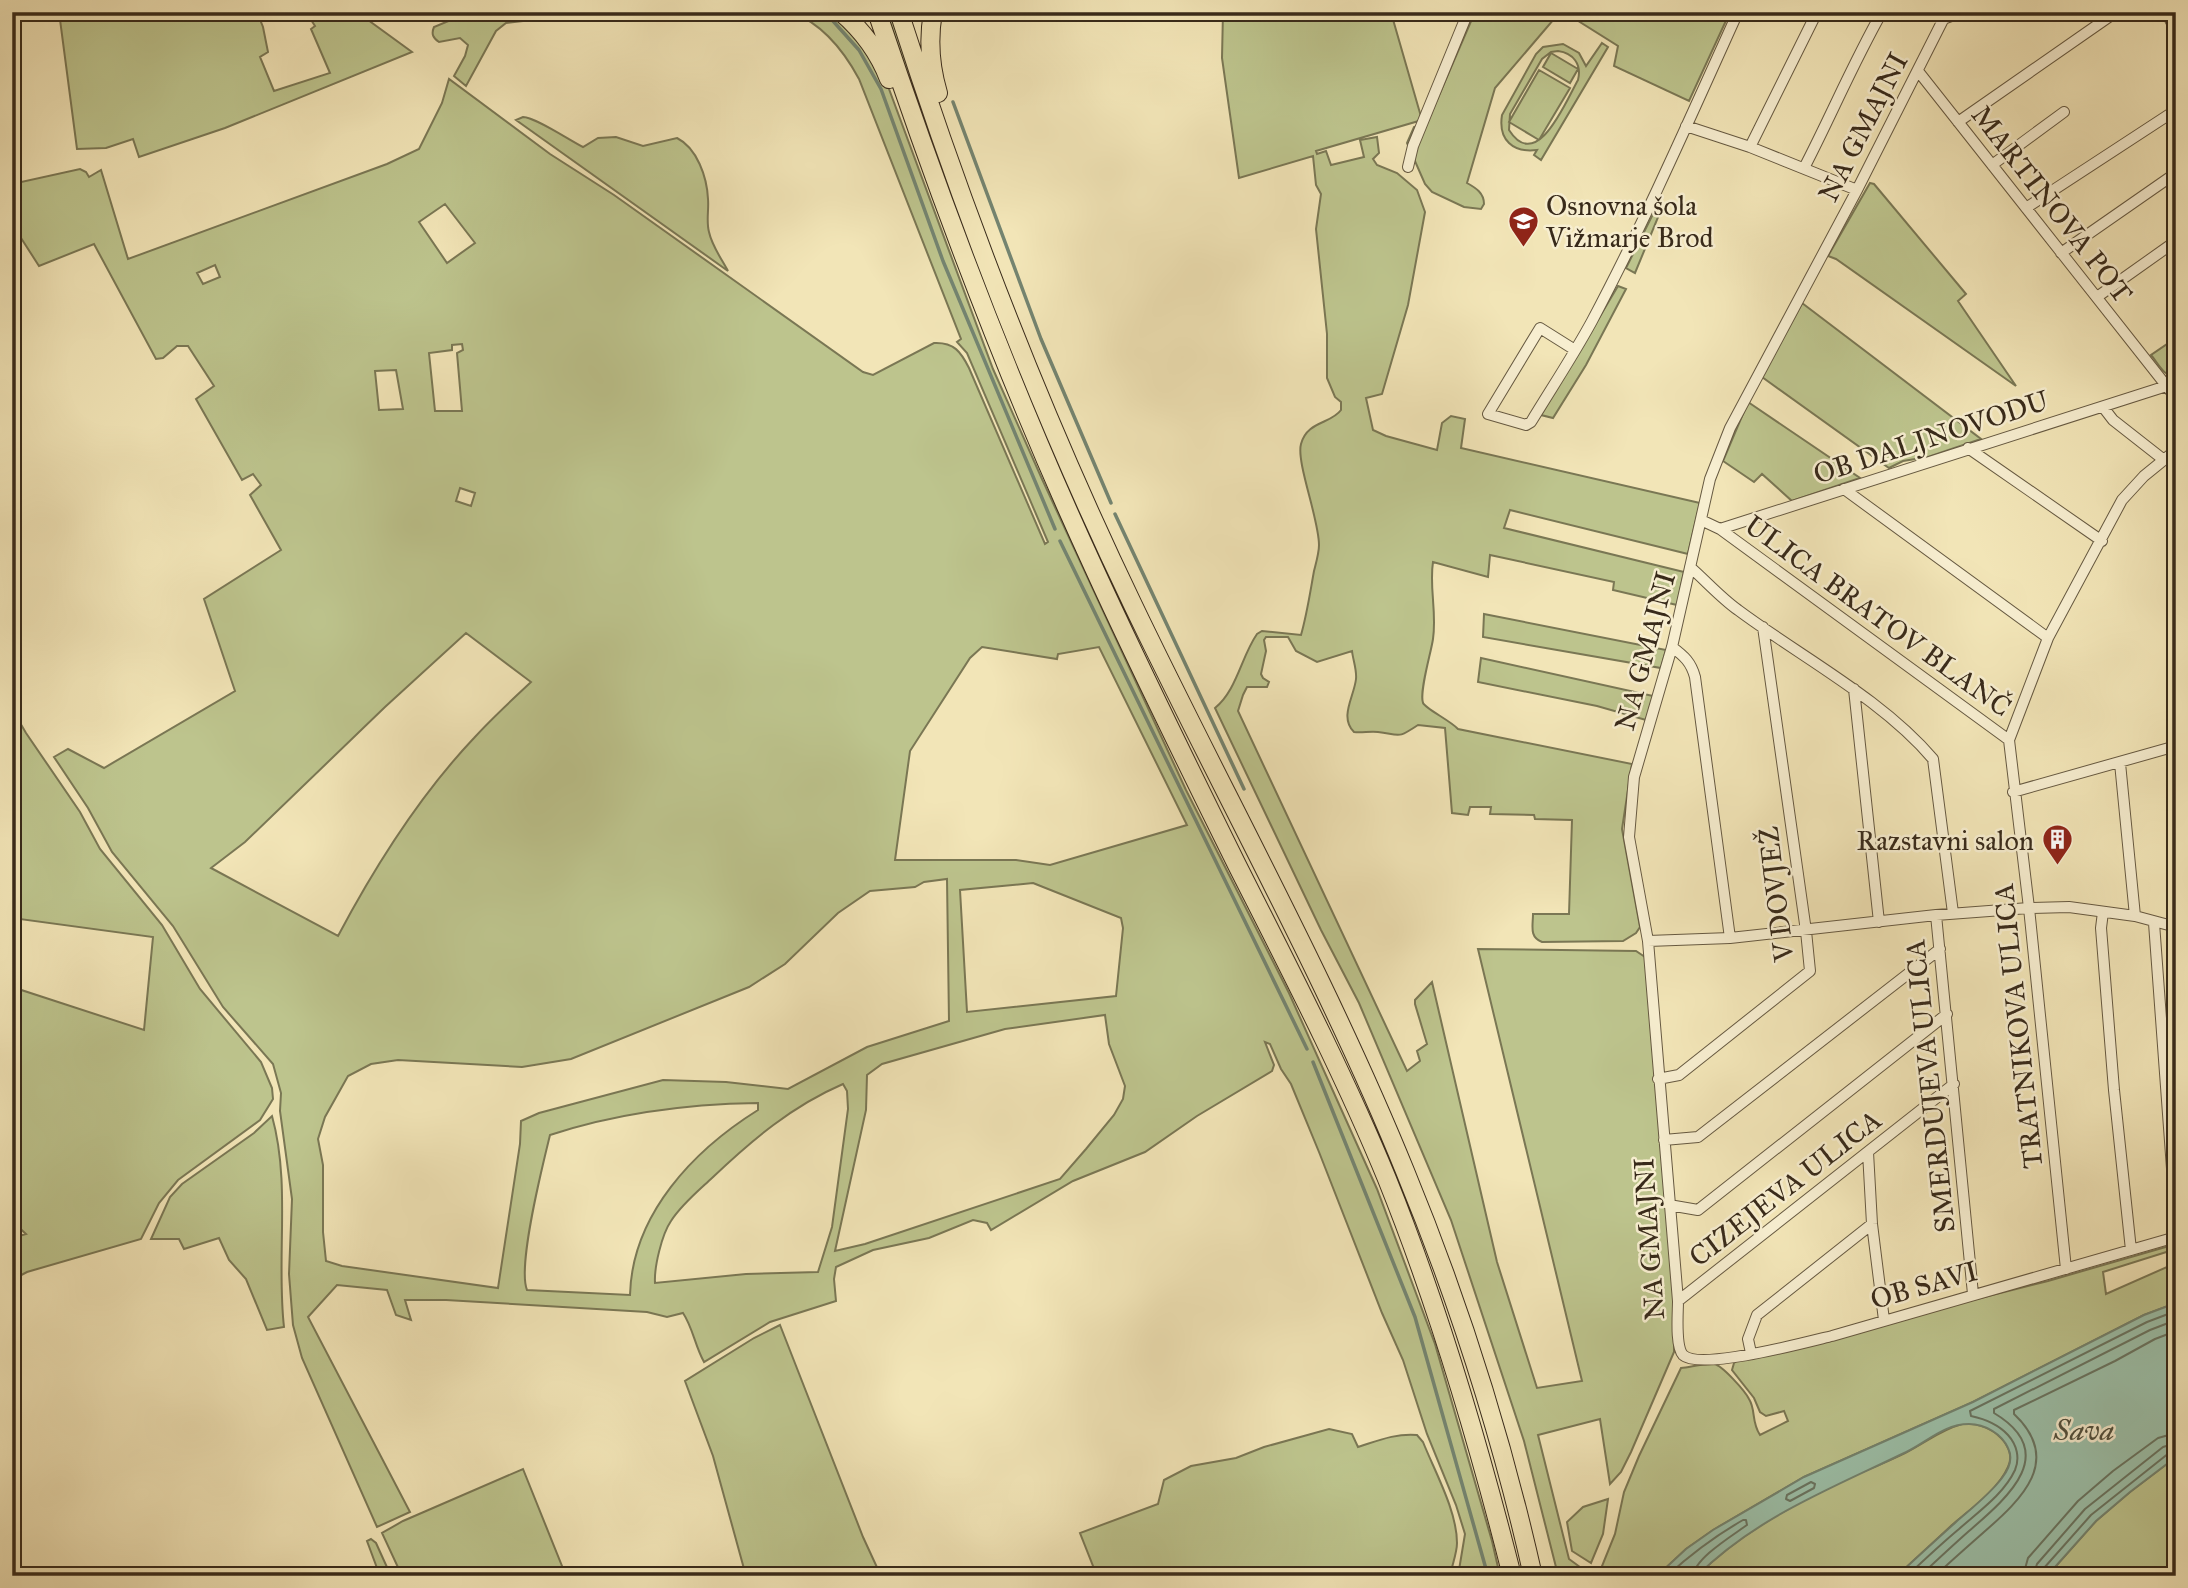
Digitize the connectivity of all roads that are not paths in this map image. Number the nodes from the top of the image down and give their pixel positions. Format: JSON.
{"nodes":[{"id":1,"x":841,"y":12,"type":"edge"},
{"id":2,"x":877,"y":12,"type":"edge"},
{"id":3,"x":899,"y":12,"type":"edge"},
{"id":4,"x":933,"y":12,"type":"edge"},
{"id":5,"x":1468,"y":12,"type":"edge"},
{"id":6,"x":1738,"y":12,"type":"edge"},
{"id":7,"x":1817,"y":12,"type":"edge"},
{"id":8,"x":1882,"y":12,"type":"edge"},
{"id":9,"x":1927,"y":12,"type":"edge"},
{"id":10,"x":1962,"y":12,"type":"edge"},
{"id":11,"x":2116,"y":12,"type":"edge"},
{"id":12,"x":2166,"y":12,"type":"edge"},
{"id":13,"x":1945,"y":16,"type":"edge"},
{"id":14,"x":2176,"y":31,"type":"edge"},
{"id":15,"x":1918,"y":71,"type":"junction"},
{"id":16,"x":2176,"y":110,"type":"edge"},
{"id":17,"x":2064,"y":112,"type":"dead end"},
{"id":18,"x":1958,"y":122,"type":"junction"},
{"id":19,"x":1686,"y":126,"type":"junction"},
{"id":20,"x":942,"y":138,"type":"junction"},
{"id":21,"x":1750,"y":147,"type":"junction"},
{"id":22,"x":1992,"y":165,"type":"junction"},
{"id":23,"x":1408,"y":166,"type":"dead end"},
{"id":24,"x":1804,"y":168,"type":"junction"},
{"id":25,"x":932,"y":172,"type":"junction"},
{"id":26,"x":2176,"y":173,"type":"edge"},
{"id":27,"x":1857,"y":190,"type":"junction"},
{"id":28,"x":2026,"y":208,"type":"junction"},
{"id":29,"x":2176,"y":241,"type":"edge"},
{"id":30,"x":2061,"y":253,"type":"junction"},
{"id":31,"x":2097,"y":298,"type":"junction"},
{"id":32,"x":1575,"y":349,"type":"junction"},
{"id":33,"x":2171,"y":385,"type":"edge"},
{"id":34,"x":2176,"y":398,"type":"edge"},
{"id":35,"x":2103,"y":407,"type":"junction"},
{"id":36,"x":1968,"y":448,"type":"junction"},
{"id":37,"x":2176,"y":450,"type":"edge"},
{"id":38,"x":2164,"y":460,"type":"junction"},
{"id":39,"x":1844,"y":489,"type":"junction"},
{"id":40,"x":1701,"y":520,"type":"junction"},
{"id":41,"x":1720,"y":529,"type":"junction"},
{"id":42,"x":2102,"y":541,"type":"junction"},
{"id":43,"x":1690,"y":567,"type":"junction"},
{"id":44,"x":1763,"y":627,"type":"junction"},
{"id":45,"x":2048,"y":638,"type":"junction"},
{"id":46,"x":1672,"y":648,"type":"junction"},
{"id":47,"x":1853,"y":689,"type":"junction"},
{"id":48,"x":2009,"y":740,"type":"junction"},
{"id":49,"x":2176,"y":746,"type":"edge"},
{"id":50,"x":2120,"y":763,"type":"junction"},
{"id":51,"x":2013,"y":792,"type":"junction"},
{"id":52,"x":2029,"y":908,"type":"junction"},
{"id":53,"x":2103,"y":912,"type":"junction"},
{"id":54,"x":1953,"y":913,"type":"junction"},
{"id":55,"x":1936,"y":915,"type":"junction"},
{"id":56,"x":2135,"y":916,"type":"junction"},
{"id":57,"x":1879,"y":922,"type":"junction"},
{"id":58,"x":2154,"y":923,"type":"junction"},
{"id":59,"x":2176,"y":927,"type":"edge"},
{"id":60,"x":1806,"y":931,"type":"junction"},
{"id":61,"x":1730,"y":938,"type":"junction"},
{"id":62,"x":1648,"y":941,"type":"junction"},
{"id":63,"x":1940,"y":949,"type":"junction"},
{"id":64,"x":1947,"y":1014,"type":"junction"},
{"id":65,"x":1658,"y":1079,"type":"junction"},
{"id":66,"x":1954,"y":1084,"type":"junction"},
{"id":67,"x":1664,"y":1140,"type":"junction"},
{"id":68,"x":1868,"y":1152,"type":"junction"},
{"id":69,"x":1669,"y":1205,"type":"junction"},
{"id":70,"x":1872,"y":1223,"type":"junction"},
{"id":71,"x":2176,"y":1223,"type":"edge"},
{"id":72,"x":2176,"y":1237,"type":"edge"},
{"id":73,"x":2131,"y":1250,"type":"junction"},
{"id":74,"x":2066,"y":1269,"type":"junction"},
{"id":75,"x":1973,"y":1294,"type":"junction"},
{"id":76,"x":1678,"y":1301,"type":"junction"},
{"id":77,"x":1884,"y":1320,"type":"junction"},
{"id":78,"x":1751,"y":1353,"type":"junction"},
{"id":79,"x":1684,"y":1355,"type":"joint"},
{"id":80,"x":1512,"y":1576,"type":"edge"},
{"id":81,"x":1533,"y":1576,"type":"edge"}],
"edges":[{"from":1,"to":25,"type":"highway"},
{"from":2,"to":25,"type":"highway"},
{"from":3,"to":20,"type":"highway"},
{"from":4,"to":20,"type":"highway"},
{"from":5,"to":23,"type":"street"},
{"from":6,"to":19,"type":"street"},
{"from":7,"to":21,"type":"street"},
{"from":8,"to":24,"type":"street","name":"NA GMAJNI"},
{"from":9,"to":13,"type":"street"},
{"from":10,"to":13,"type":"street"},
{"from":11,"to":18,"type":"street"},
{"from":12,"to":14,"type":"street"},
{"from":13,"to":15,"type":"street","name":"NA GMAJNI"},
{"from":15,"to":18,"type":"street","name":"MARTINOVA POT"},
{"from":15,"to":27,"type":"street","name":"NA GMAJNI"},
{"from":16,"to":28,"type":"street"},
{"from":17,"to":22,"type":"street"},
{"from":18,"to":22,"type":"street","name":"MARTINOVA POT"},
{"from":19,"to":21,"type":"street"},
{"from":19,"to":32,"type":"street"},
{"from":20,"to":81,"type":"highway"},
{"from":21,"to":24,"type":"street"},
{"from":22,"to":28,"type":"street","name":"MARTINOVA POT"},
{"from":24,"to":27,"type":"street"},
{"from":25,"to":80,"type":"highway"},
{"from":26,"to":30,"type":"street"},
{"from":27,"to":40,"type":"street","name":"NA GMAJNI"},
{"from":28,"to":30,"type":"street","name":"MARTINOVA POT"},
{"from":29,"to":31,"type":"street"},
{"from":30,"to":31,"type":"street","name":"MARTINOVA POT"},
{"from":31,"to":33,"type":"street","name":"MARTINOVA POT"},
{"from":32,"to":32,"type":"street"},
{"from":33,"to":34,"type":"street","name":"MARTINOVA POT"},
{"from":33,"to":35,"type":"street","name":"OB DALJNOVODU"},
{"from":35,"to":36,"type":"street","name":"OB DALJNOVODU"},
{"from":35,"to":38,"type":"street"},
{"from":36,"to":39,"type":"street","name":"OB DALJNOVODU"},
{"from":36,"to":42,"type":"street"},
{"from":37,"to":38,"type":"street","name":"TRATNIKOVA ULICA"},
{"from":38,"to":42,"type":"street","name":"TRATNIKOVA ULICA"},
{"from":39,"to":41,"type":"street","name":"OB DALJNOVODU"},
{"from":39,"to":45,"type":"street"},
{"from":40,"to":41,"type":"street"},
{"from":40,"to":43,"type":"street","name":"NA GMAJNI"},
{"from":41,"to":48,"type":"street","name":"ULICA BRATOV BLANČ"},
{"from":42,"to":45,"type":"street","name":"TRATNIKOVA ULICA"},
{"from":43,"to":44,"type":"street","name":"SMERDUJEVA ULICA"},
{"from":43,"to":46,"type":"street","name":"NA GMAJNI"},
{"from":44,"to":47,"type":"street","name":"SMERDUJEVA ULICA"},
{"from":44,"to":60,"type":"street","name":"V DOVJEŽ"},
{"from":45,"to":48,"type":"street","name":"TRATNIKOVA ULICA"},
{"from":46,"to":61,"type":"street"},
{"from":46,"to":62,"type":"street","name":"NA GMAJNI"},
{"from":47,"to":54,"type":"street","name":"SMERDUJEVA ULICA"},
{"from":47,"to":57,"type":"street"},
{"from":48,"to":51,"type":"street","name":"TRATNIKOVA ULICA"},
{"from":49,"to":50,"type":"street"},
{"from":50,"to":51,"type":"street"},
{"from":50,"to":56,"type":"street"},
{"from":51,"to":52,"type":"street","name":"TRATNIKOVA ULICA"},
{"from":52,"to":53,"type":"street"},
{"from":52,"to":54,"type":"street"},
{"from":52,"to":74,"type":"street","name":"TRATNIKOVA ULICA"},
{"from":53,"to":56,"type":"street"},
{"from":53,"to":73,"type":"street"},
{"from":54,"to":55,"type":"street"},
{"from":55,"to":57,"type":"street"},
{"from":55,"to":63,"type":"street","name":"SMERDUJEVA ULICA"},
{"from":56,"to":58,"type":"street"},
{"from":57,"to":60,"type":"street"},
{"from":58,"to":59,"type":"street"},
{"from":58,"to":71,"type":"street"},
{"from":60,"to":61,"type":"street"},
{"from":60,"to":65,"type":"street","name":"V DOVJEŽ"},
{"from":61,"to":62,"type":"street"},
{"from":62,"to":65,"type":"street","name":"NA GMAJNI"},
{"from":63,"to":64,"type":"street","name":"SMERDUJEVA ULICA"},
{"from":63,"to":67,"type":"street"},
{"from":64,"to":66,"type":"street","name":"SMERDUJEVA ULICA"},
{"from":64,"to":69,"type":"street"},
{"from":65,"to":67,"type":"street","name":"NA GMAJNI"},
{"from":66,"to":68,"type":"street","name":"CIZEJEVA ULICA"},
{"from":66,"to":75,"type":"street","name":"SMERDUJEVA ULICA"},
{"from":67,"to":69,"type":"street","name":"NA GMAJNI"},
{"from":68,"to":70,"type":"street"},
{"from":68,"to":76,"type":"street","name":"CIZEJEVA ULICA"},
{"from":69,"to":76,"type":"street","name":"NA GMAJNI"},
{"from":70,"to":77,"type":"street"},
{"from":70,"to":78,"type":"street"},
{"from":72,"to":73,"type":"street","name":"OB SAVI"},
{"from":73,"to":74,"type":"street","name":"OB SAVI"},
{"from":74,"to":75,"type":"street","name":"OB SAVI"},
{"from":75,"to":77,"type":"street","name":"OB SAVI"},
{"from":76,"to":79,"type":"street","name":"NA GMAJNI"},
{"from":77,"to":78,"type":"street","name":"OB SAVI"},
{"from":78,"to":79,"type":"street","name":"OB SAVI"}]}
